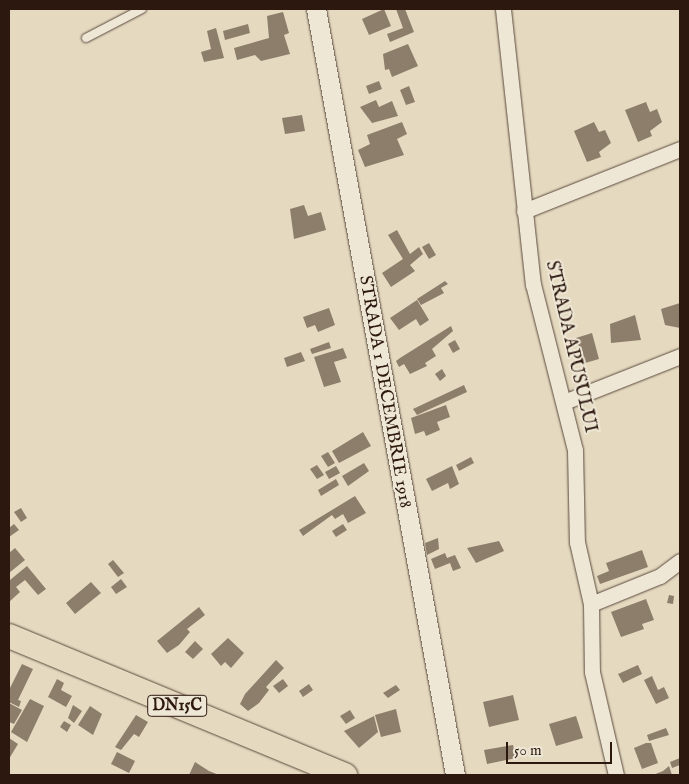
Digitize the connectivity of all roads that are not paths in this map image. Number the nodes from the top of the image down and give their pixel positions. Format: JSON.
{"nodes":[{"id":1,"x":142,"y":9,"type":"edge"},
{"id":2,"x":316,"y":9,"type":"edge"},
{"id":3,"x":503,"y":9,"type":"edge"},
{"id":4,"x":86,"y":38,"type":"dead end"},
{"id":5,"x":680,"y":149,"type":"edge"},
{"id":6,"x":524,"y":211,"type":"junction"},
{"id":7,"x":680,"y":356,"type":"edge"},
{"id":8,"x":564,"y":402,"type":"junction"},
{"id":9,"x":680,"y":561,"type":"edge"},
{"id":10,"x":591,"y":604,"type":"junction"},
{"id":11,"x":9,"y":636,"type":"edge"},
{"id":12,"x":346,"y":775,"type":"edge"},
{"id":13,"x":455,"y":775,"type":"edge"},
{"id":14,"x":616,"y":775,"type":"edge"}],
"edges":[{"from":1,"to":4,"type":"lane"},
{"from":2,"to":13,"type":"street","name":"STRADA 1 DECEMBRIE 1918"},
{"from":3,"to":6,"type":"street","name":"STRADA APUSULUI"},
{"from":5,"to":6,"type":"street"},
{"from":6,"to":8,"type":"street","name":"STRADA APUSULUI"},
{"from":7,"to":8,"type":"street"},
{"from":8,"to":10,"type":"street","name":"STRADA APUSULUI"},
{"from":9,"to":10,"type":"street"},
{"from":10,"to":14,"type":"street","name":"STRADA APUSULUI"},
{"from":11,"to":12,"type":"main road","number":"DN15C"}]}
